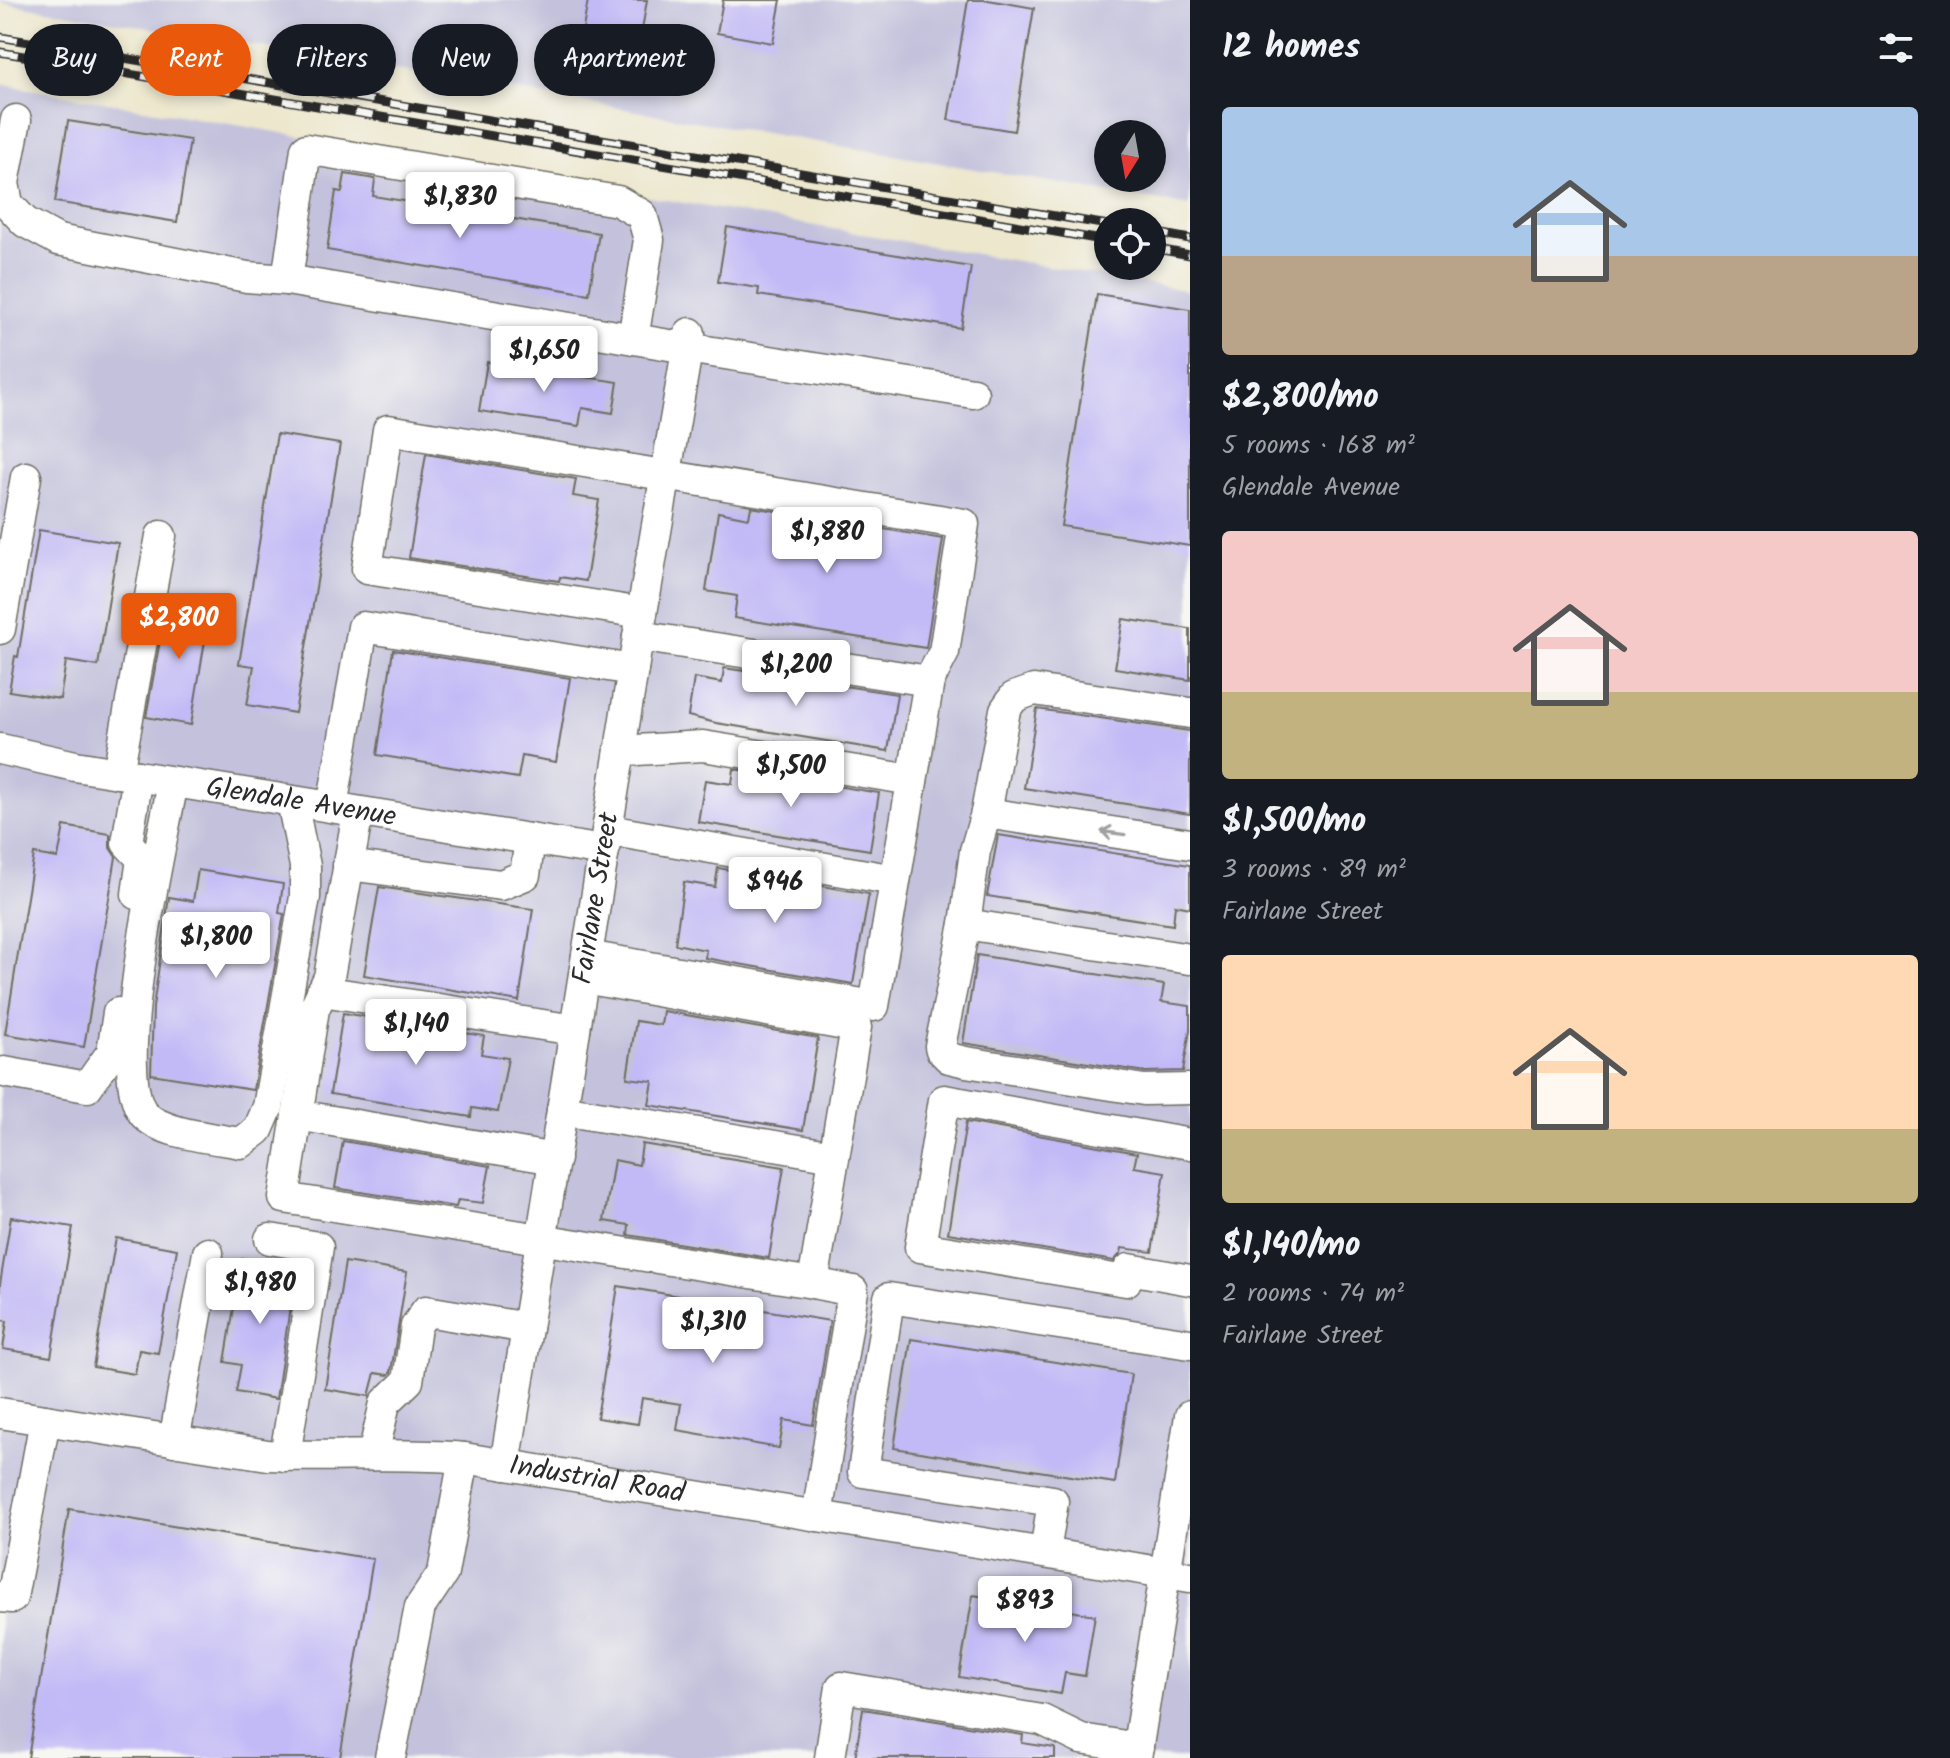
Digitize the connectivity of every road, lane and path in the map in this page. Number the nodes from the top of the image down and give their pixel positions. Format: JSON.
{"nodes":[{"id":1,"x":16,"y":120,"type":"dead end"},
{"id":2,"x":287,"y":280,"type":"junction"},
{"id":3,"x":633,"y":339,"type":"junction"},
{"id":4,"x":688,"y":340,"type":"junction"},
{"id":5,"x":973,"y":393,"type":"dead end"},
{"id":6,"x":665,"y":475,"type":"junction"},
{"id":7,"x":26,"y":477,"type":"dead end"},
{"id":8,"x":161,"y":536,"type":"dead end"},
{"id":9,"x":640,"y":625,"type":"junction"},
{"id":10,"x":0,"y":629,"type":"edge"},
{"id":11,"x":633,"y":670,"type":"junction"},
{"id":12,"x":929,"y":681,"type":"junction"},
{"id":13,"x":1190,"y":713,"type":"edge"},
{"id":14,"x":0,"y":749,"type":"edge"},
{"id":15,"x":620,"y":751,"type":"junction"},
{"id":16,"x":128,"y":774,"type":"junction"},
{"id":17,"x":912,"y":780,"type":"junction"},
{"id":18,"x":173,"y":782,"type":"junction"},
{"id":19,"x":292,"y":801,"type":"junction"},
{"id":20,"x":345,"y":810,"type":"junction"},
{"id":21,"x":986,"y":813,"type":"junction"},
{"id":22,"x":530,"y":839,"type":"junction"},
{"id":23,"x":606,"y":840,"type":"junction"},
{"id":24,"x":1190,"y":844,"type":"edge"},
{"id":25,"x":348,"y":865,"type":"junction"},
{"id":26,"x":895,"y":880,"type":"junction"},
{"id":27,"x":965,"y":924,"type":"junction"},
{"id":28,"x":1190,"y":959,"type":"edge"},
{"id":29,"x":586,"y":967,"type":"junction"},
{"id":30,"x":322,"y":991,"type":"junction"},
{"id":31,"x":575,"y":1030,"type":"junction"},
{"id":32,"x":4,"y":1072,"type":"dead end"},
{"id":33,"x":1190,"y":1089,"type":"edge"},
{"id":34,"x":562,"y":1110,"type":"junction"},
{"id":35,"x":297,"y":1115,"type":"junction"},
{"id":36,"x":1190,"y":1144,"type":"edge"},
{"id":37,"x":834,"y":1156,"type":"junction"},
{"id":38,"x":555,"y":1159,"type":"junction"},
{"id":39,"x":270,"y":1239,"type":"dead end"},
{"id":40,"x":542,"y":1239,"type":"junction"},
{"id":41,"x":208,"y":1253,"type":"dead end"},
{"id":42,"x":1190,"y":1280,"type":"edge"},
{"id":43,"x":813,"y":1283,"type":"junction"},
{"id":44,"x":527,"y":1328,"type":"junction"},
{"id":45,"x":1190,"y":1344,"type":"edge"},
{"id":46,"x":0,"y":1413,"type":"edge"},
{"id":47,"x":1190,"y":1416,"type":"edge"},
{"id":48,"x":45,"y":1420,"type":"junction"},
{"id":49,"x":174,"y":1441,"type":"junction"},
{"id":50,"x":1187,"y":1450,"type":"edge"},
{"id":51,"x":373,"y":1455,"type":"junction"},
{"id":52,"x":285,"y":1456,"type":"junction"},
{"id":53,"x":464,"y":1458,"type":"junction"},
{"id":54,"x":505,"y":1465,"type":"junction"},
{"id":55,"x":933,"y":1483,"type":"junction"},
{"id":56,"x":817,"y":1516,"type":"junction"},
{"id":57,"x":925,"y":1534,"type":"junction"},
{"id":58,"x":1045,"y":1553,"type":"junction"},
{"id":59,"x":1178,"y":1575,"type":"edge"},
{"id":60,"x":0,"y":1597,"type":"edge"},
{"id":61,"x":1137,"y":1753,"type":"edge"},
{"id":62,"x":390,"y":1758,"type":"edge"},
{"id":63,"x":830,"y":1758,"type":"edge"}],
"edges":[{"from":1,"to":2,"type":"street"},
{"from":2,"to":3,"type":"street"},
{"from":2,"to":3,"type":"street"},
{"from":3,"to":4,"type":"street"},
{"from":4,"to":5,"type":"street"},
{"from":4,"to":6,"type":"street","name":"Fairlane Street"},
{"from":6,"to":9,"type":"street","name":"Fairlane Street"},
{"from":6,"to":9,"type":"street"},
{"from":6,"to":12,"type":"street"},
{"from":7,"to":10,"type":"street"},
{"from":8,"to":16,"type":"street"},
{"from":9,"to":11,"type":"street","name":"Fairlane Street"},
{"from":9,"to":12,"type":"street"},
{"from":11,"to":15,"type":"street","name":"Fairlane Street"},
{"from":11,"to":20,"type":"street"},
{"from":12,"to":17,"type":"street"},
{"from":13,"to":21,"type":"street"},
{"from":14,"to":16,"type":"street","name":"Glendale Avenue"},
{"from":15,"to":17,"type":"street"},
{"from":15,"to":23,"type":"street","name":"Fairlane Street"},
{"from":16,"to":18,"type":"street","name":"Glendale Avenue"},
{"from":16,"to":32,"type":"street"},
{"from":17,"to":26,"type":"street"},
{"from":18,"to":19,"type":"street","name":"Glendale Avenue"},
{"from":18,"to":19,"type":"street"},
{"from":19,"to":20,"type":"street","name":"Glendale Avenue"},
{"from":20,"to":22,"type":"street","name":"Glendale Avenue"},
{"from":20,"to":25,"type":"street"},
{"from":24,"to":21,"type":"street","one_way":true},
{"from":21,"to":27,"type":"street"},
{"from":22,"to":23,"type":"street","name":"Glendale Avenue"},
{"from":22,"to":25,"type":"street"},
{"from":23,"to":26,"type":"street","name":"Glendale Avenue"},
{"from":23,"to":29,"type":"street","name":"Fairlane Street"},
{"from":25,"to":30,"type":"street"},
{"from":26,"to":29,"type":"street"},
{"from":27,"to":28,"type":"street"},
{"from":27,"to":33,"type":"street"},
{"from":29,"to":31,"type":"street","name":"Fairlane Street"},
{"from":29,"to":37,"type":"street"},
{"from":30,"to":31,"type":"street"},
{"from":30,"to":35,"type":"street"},
{"from":31,"to":34,"type":"street","name":"Fairlane Street"},
{"from":34,"to":37,"type":"street"},
{"from":34,"to":38,"type":"street","name":"Fairlane Street"},
{"from":35,"to":38,"type":"street"},
{"from":35,"to":40,"type":"street"},
{"from":36,"to":42,"type":"street"},
{"from":37,"to":43,"type":"street"},
{"from":38,"to":40,"type":"street","name":"Fairlane Street"},
{"from":39,"to":52,"type":"street"},
{"from":40,"to":43,"type":"street"},
{"from":40,"to":44,"type":"street","name":"Fairlane Street"},
{"from":41,"to":49,"type":"street"},
{"from":43,"to":56,"type":"street"},
{"from":44,"to":51,"type":"street"},
{"from":44,"to":54,"type":"street","name":"Fairlane Street"},
{"from":45,"to":55,"type":"street"},
{"from":46,"to":48,"type":"street","name":"Industrial Road"},
{"from":47,"to":50,"type":"street"},
{"from":48,"to":49,"type":"street","name":"Industrial Road"},
{"from":48,"to":60,"type":"street"},
{"from":49,"to":52,"type":"street","name":"Industrial Road"},
{"from":50,"to":59,"type":"street"},
{"from":51,"to":52,"type":"street","name":"Industrial Road"},
{"from":51,"to":53,"type":"street","name":"Industrial Road"},
{"from":53,"to":54,"type":"street","name":"Industrial Road"},
{"from":53,"to":62,"type":"street"},
{"from":54,"to":56,"type":"street","name":"Industrial Road"},
{"from":55,"to":57,"type":"street"},
{"from":55,"to":58,"type":"street"},
{"from":56,"to":57,"type":"street","name":"Industrial Road"},
{"from":57,"to":58,"type":"street","name":"Industrial Road"},
{"from":58,"to":59,"type":"street","name":"Industrial Road"},
{"from":59,"to":61,"type":"street"},
{"from":61,"to":63,"type":"street"}]}
